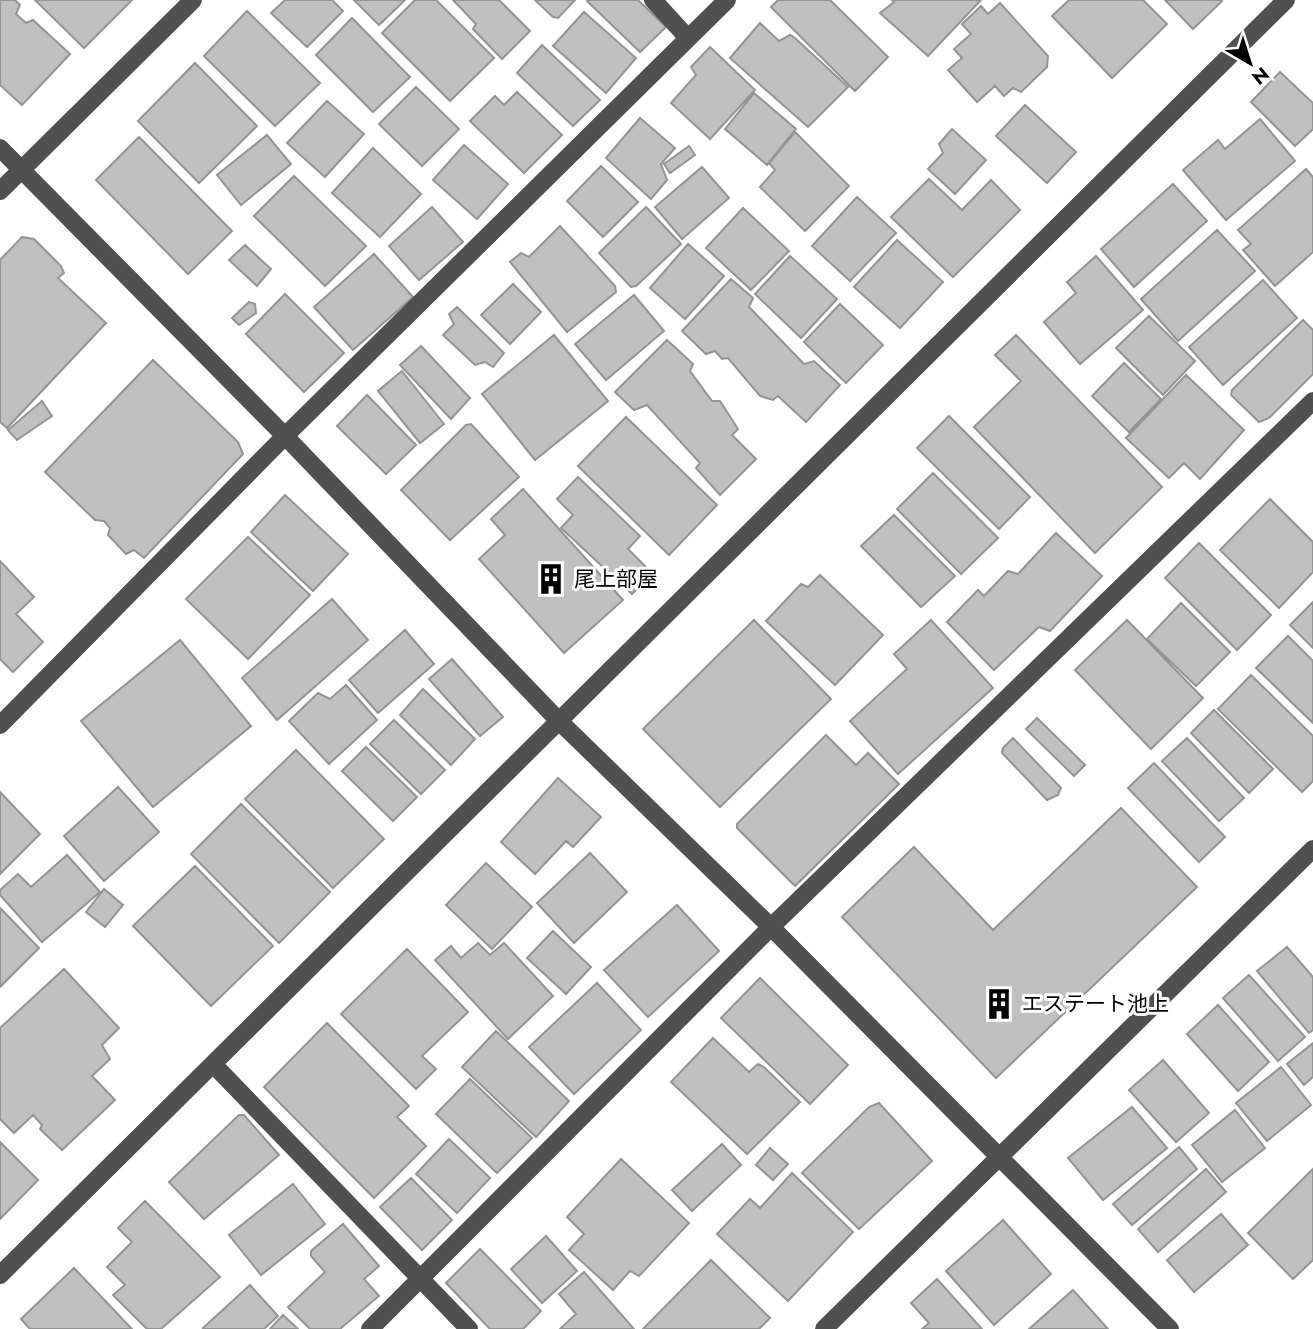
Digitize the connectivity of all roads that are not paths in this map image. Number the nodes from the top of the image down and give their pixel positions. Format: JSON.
{"nodes":[{"id":1,"x":193,"y":0,"type":"edge"},
{"id":2,"x":653,"y":0,"type":"edge"},
{"id":3,"x":727,"y":0,"type":"edge"},
{"id":4,"x":1286,"y":0,"type":"edge"},
{"id":5,"x":688,"y":38,"type":"junction"},
{"id":6,"x":0,"y":148,"type":"edge"},
{"id":7,"x":21,"y":170,"type":"junction"},
{"id":8,"x":0,"y":191,"type":"edge"},
{"id":9,"x":1313,"y":401,"type":"edge"},
{"id":10,"x":285,"y":436,"type":"junction"},
{"id":11,"x":559,"y":721,"type":"junction"},
{"id":12,"x":0,"y":725,"type":"edge"},
{"id":13,"x":1313,"y":849,"type":"edge"},
{"id":14,"x":771,"y":927,"type":"junction"},
{"id":15,"x":213,"y":1064,"type":"junction"},
{"id":16,"x":1000,"y":1157,"type":"junction"},
{"id":17,"x":0,"y":1275,"type":"edge"},
{"id":18,"x":420,"y":1279,"type":"junction"},
{"id":19,"x":370,"y":1329,"type":"edge"},
{"id":20,"x":469,"y":1329,"type":"edge"},
{"id":21,"x":824,"y":1329,"type":"edge"},
{"id":22,"x":1170,"y":1329,"type":"edge"}],
"edges":[{"from":1,"to":7,"type":"street"},
{"from":2,"to":5,"type":"street"},
{"from":3,"to":5,"type":"street"},
{"from":4,"to":11,"type":"street"},
{"from":5,"to":10,"type":"street"},
{"from":6,"to":7,"type":"street"},
{"from":7,"to":8,"type":"street"},
{"from":7,"to":10,"type":"street"},
{"from":9,"to":14,"type":"street"},
{"from":10,"to":11,"type":"street"},
{"from":10,"to":12,"type":"street"},
{"from":11,"to":14,"type":"street"},
{"from":11,"to":15,"type":"street"},
{"from":13,"to":16,"type":"street"},
{"from":14,"to":16,"type":"street"},
{"from":14,"to":18,"type":"street"},
{"from":15,"to":17,"type":"street"},
{"from":15,"to":18,"type":"street"},
{"from":16,"to":21,"type":"street"},
{"from":16,"to":22,"type":"street"},
{"from":18,"to":19,"type":"street"},
{"from":18,"to":20,"type":"street"}]}
